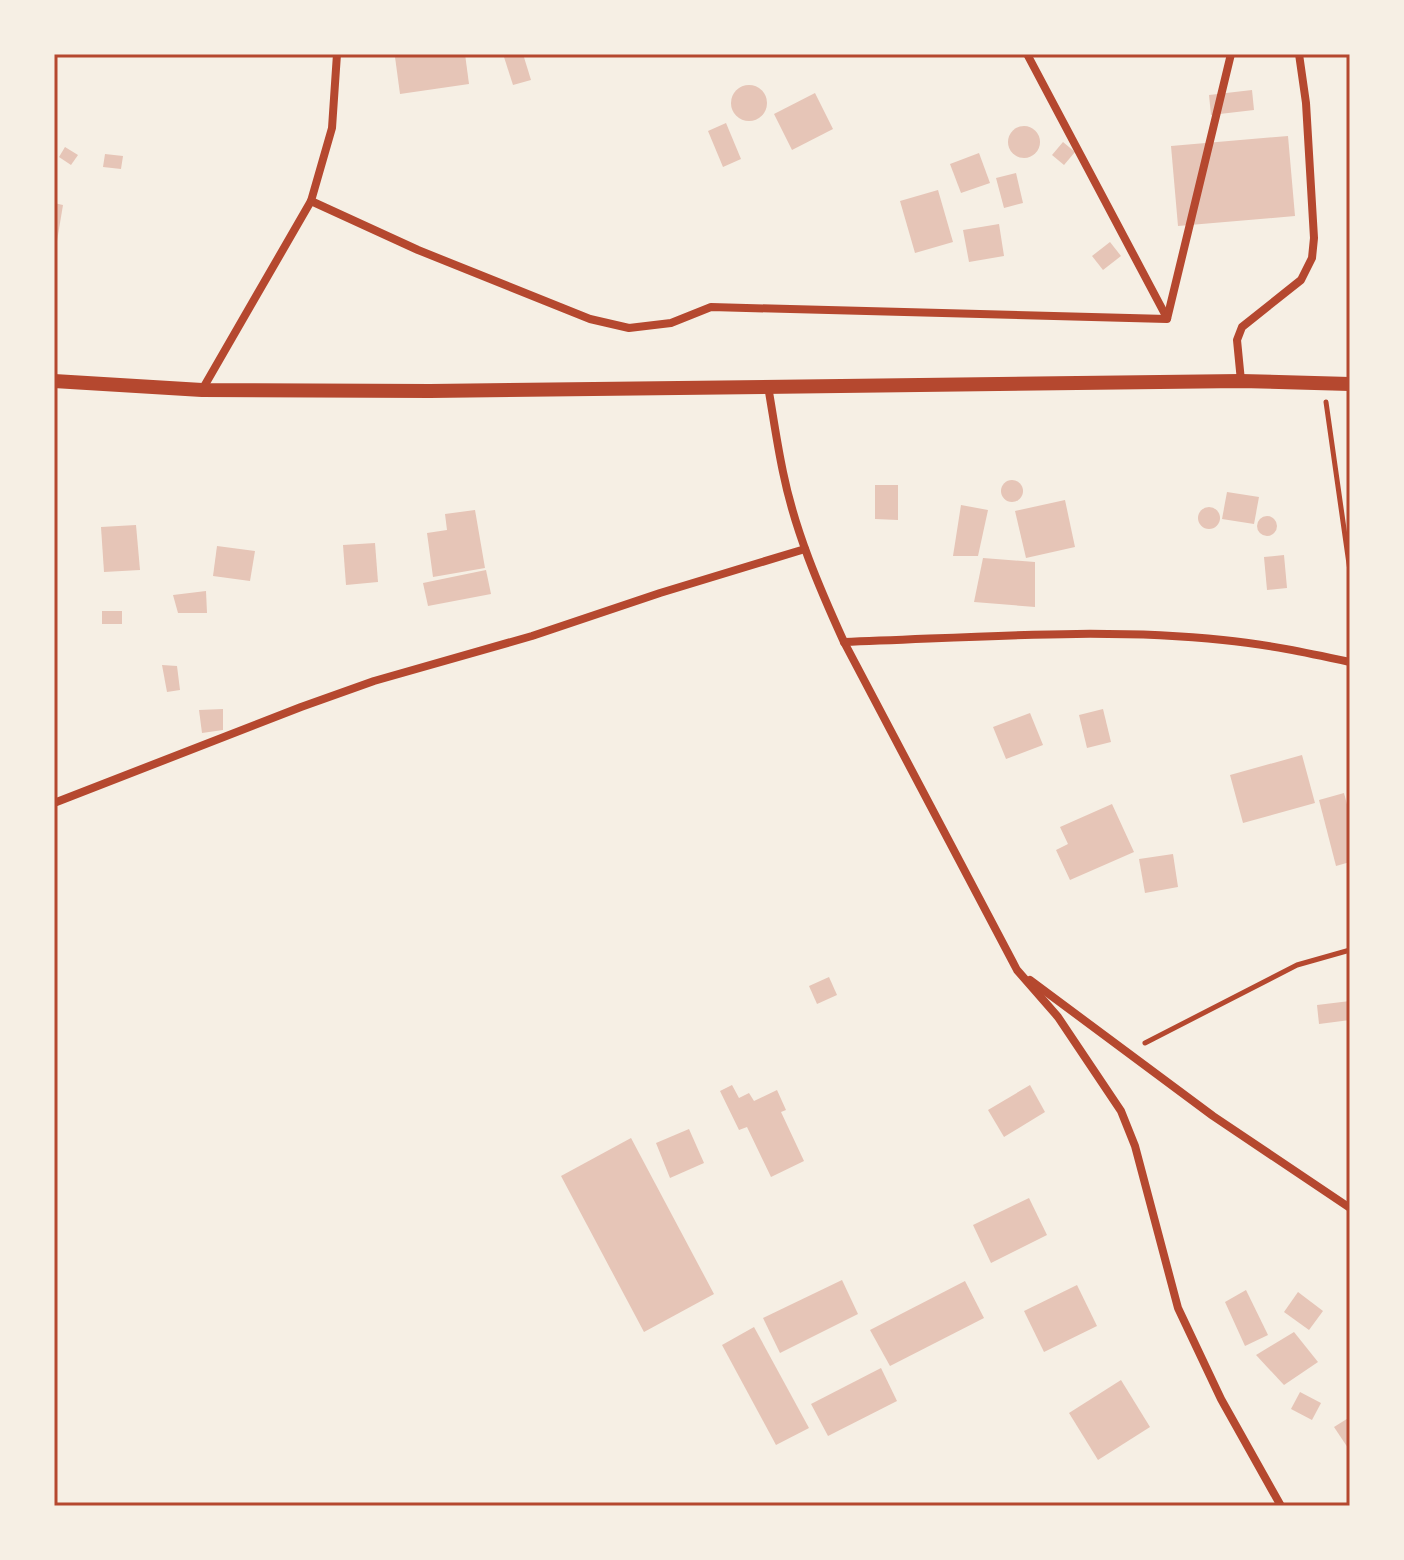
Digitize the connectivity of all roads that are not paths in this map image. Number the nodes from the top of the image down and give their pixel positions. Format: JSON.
{"nodes":[{"id":1,"x":337,"y":54,"type":"edge"},
{"id":2,"x":1027,"y":54,"type":"edge"},
{"id":3,"x":1231,"y":54,"type":"edge"},
{"id":4,"x":1299,"y":54,"type":"edge"},
{"id":5,"x":311,"y":201,"type":"junction"},
{"id":6,"x":1167,"y":319,"type":"junction"},
{"id":7,"x":54,"y":381,"type":"edge"},
{"id":8,"x":1241,"y":381,"type":"junction"},
{"id":9,"x":1350,"y":384,"type":"edge"},
{"id":10,"x":768,"y":386,"type":"junction"},
{"id":11,"x":202,"y":390,"type":"junction"},
{"id":12,"x":805,"y":549,"type":"junction"},
{"id":13,"x":844,"y":642,"type":"junction"},
{"id":14,"x":1350,"y":662,"type":"edge"},
{"id":15,"x":54,"y":803,"type":"edge"},
{"id":16,"x":1017,"y":970,"type":"junction"},
{"id":17,"x":1350,"y":1208,"type":"edge"},
{"id":18,"x":1281,"y":1506,"type":"edge"}],
"edges":[{"from":1,"to":5,"type":"street"},
{"from":2,"to":6,"type":"street"},
{"from":3,"to":6,"type":"street"},
{"from":4,"to":8,"type":"street"},
{"from":5,"to":6,"type":"street"},
{"from":5,"to":11,"type":"street"},
{"from":7,"to":11,"type":"street"},
{"from":8,"to":9,"type":"street"},
{"from":8,"to":10,"type":"street"},
{"from":10,"to":11,"type":"street"},
{"from":10,"to":12,"type":"street"},
{"from":12,"to":13,"type":"street"},
{"from":12,"to":15,"type":"street"},
{"from":13,"to":14,"type":"street"},
{"from":13,"to":16,"type":"street"},
{"from":16,"to":17,"type":"street"},
{"from":16,"to":18,"type":"street"}]}
